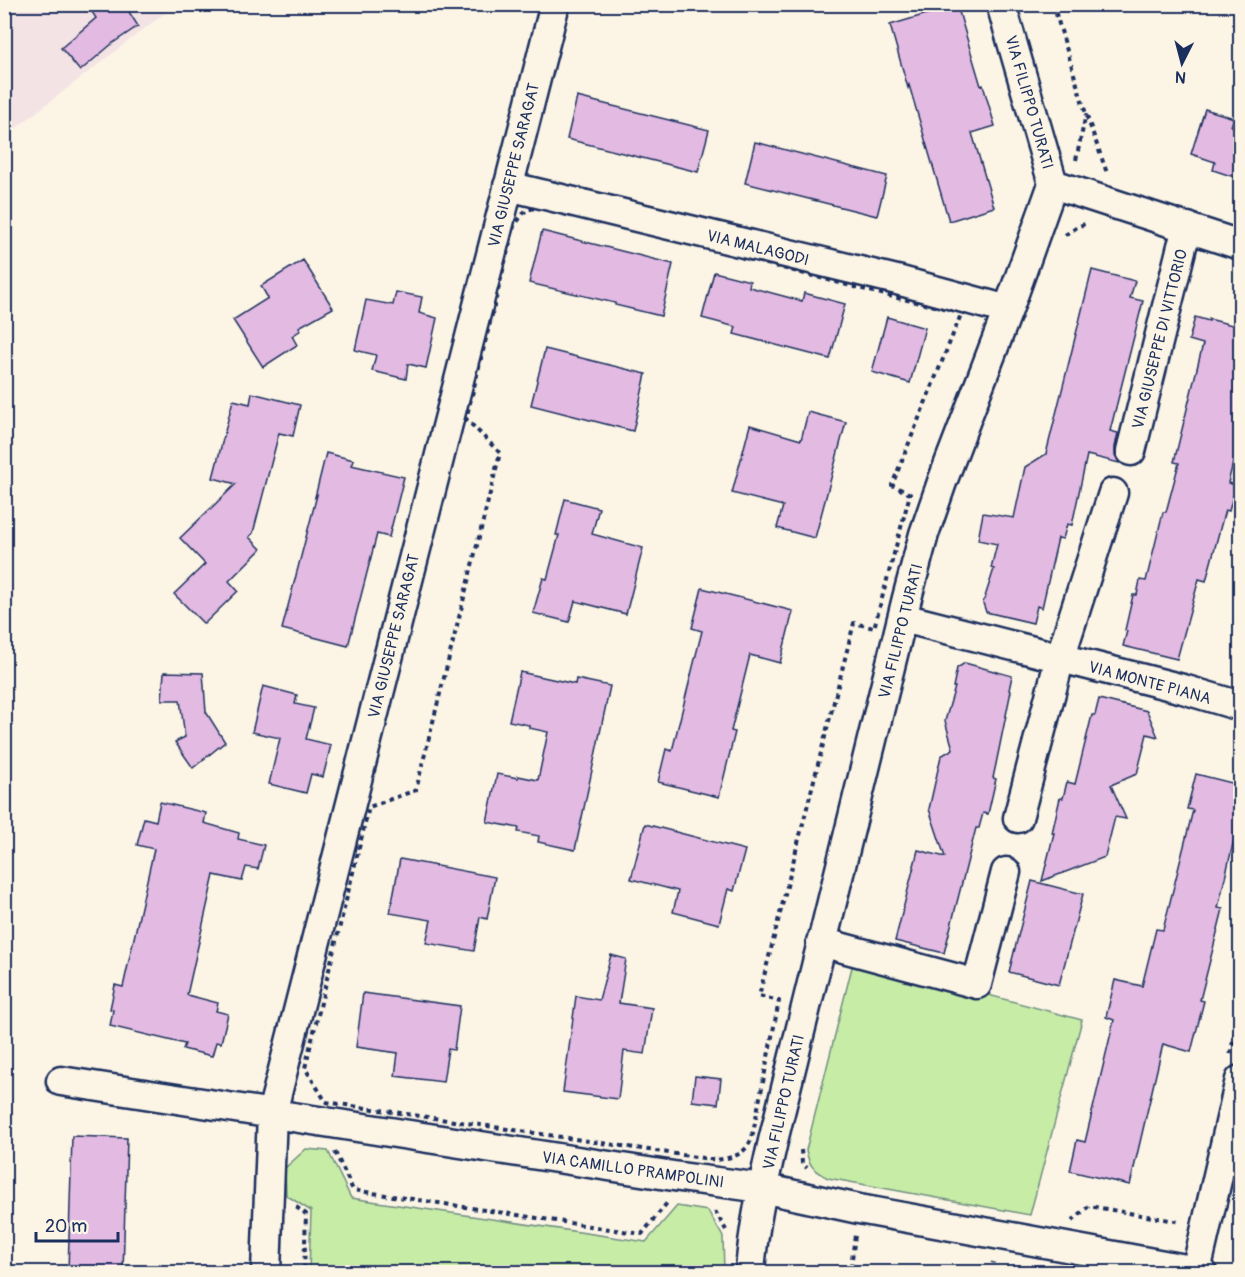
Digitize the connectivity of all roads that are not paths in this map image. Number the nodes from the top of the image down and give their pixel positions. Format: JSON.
{"nodes":[{"id":1,"x":555,"y":4,"type":"edge"},
{"id":2,"x":1002,"y":4,"type":"edge"},
{"id":3,"x":1053,"y":184,"type":"junction"},
{"id":4,"x":508,"y":186,"type":"junction"},
{"id":5,"x":1188,"y":227,"type":"junction"},
{"id":6,"x":1240,"y":245,"type":"edge"},
{"id":7,"x":1008,"y":310,"type":"junction"},
{"id":8,"x":1131,"y":451,"type":"dead end"},
{"id":9,"x":1113,"y":492,"type":"dead end"},
{"id":10,"x":903,"y":618,"type":"junction"},
{"id":11,"x":1060,"y":658,"type":"junction"},
{"id":12,"x":1240,"y":706,"type":"edge"},
{"id":13,"x":1018,"y":818,"type":"dead end"},
{"id":14,"x":1006,"y":872,"type":"dead end"},
{"id":15,"x":821,"y":942,"type":"junction"},
{"id":16,"x":1235,"y":1068,"type":"edge"},
{"id":17,"x":61,"y":1081,"type":"dead end"},
{"id":18,"x":272,"y":1113,"type":"junction"},
{"id":19,"x":762,"y":1188,"type":"junction"},
{"id":20,"x":266,"y":1272,"type":"edge"},
{"id":21,"x":750,"y":1272,"type":"edge"},
{"id":22,"x":1199,"y":1272,"type":"edge"}],
"edges":[{"from":1,"to":4,"type":"street","name":"VIA GIUSEPPE SARAGAT"},
{"from":2,"to":3,"type":"street","name":"VIA FILIPPO TURATI"},
{"from":3,"to":5,"type":"street","name":"VIA GIUSEPPE DI VITTORIO"},
{"from":3,"to":7,"type":"street","name":"VIA FILIPPO TURATI"},
{"from":4,"to":7,"type":"street","name":"VIA MALAGODI"},
{"from":4,"to":18,"type":"street","name":"VIA GIUSEPPE SARAGAT"},
{"from":5,"to":6,"type":"street","name":"VIA GIUSEPPE DI VITTORIO"},
{"from":5,"to":8,"type":"street","name":"VIA GIUSEPPE DI VITTORIO"},
{"from":7,"to":10,"type":"street","name":"VIA FILIPPO TURATI"},
{"from":9,"to":11,"type":"street"},
{"from":10,"to":11,"type":"street","name":"VIA MONTE PIANA"},
{"from":10,"to":15,"type":"street","name":"VIA FILIPPO TURATI"},
{"from":11,"to":12,"type":"street","name":"VIA MONTE PIANA"},
{"from":11,"to":13,"type":"street"},
{"from":14,"to":15,"type":"street"},
{"from":15,"to":19,"type":"street","name":"VIA FILIPPO TURATI"},
{"from":16,"to":22,"type":"street"},
{"from":17,"to":18,"type":"street","name":"VIA CAMILLO PRAMPOLINI"},
{"from":18,"to":19,"type":"street","name":"VIA CAMILLO PRAMPOLINI"},
{"from":18,"to":20,"type":"street","name":"VIA GIUSEPPE SARAGAT"},
{"from":19,"to":21,"type":"street","name":"VIA FILIPPO TURATI"},
{"from":19,"to":22,"type":"street","name":"VIA CAMILLO PRAMPOLINI"}]}
